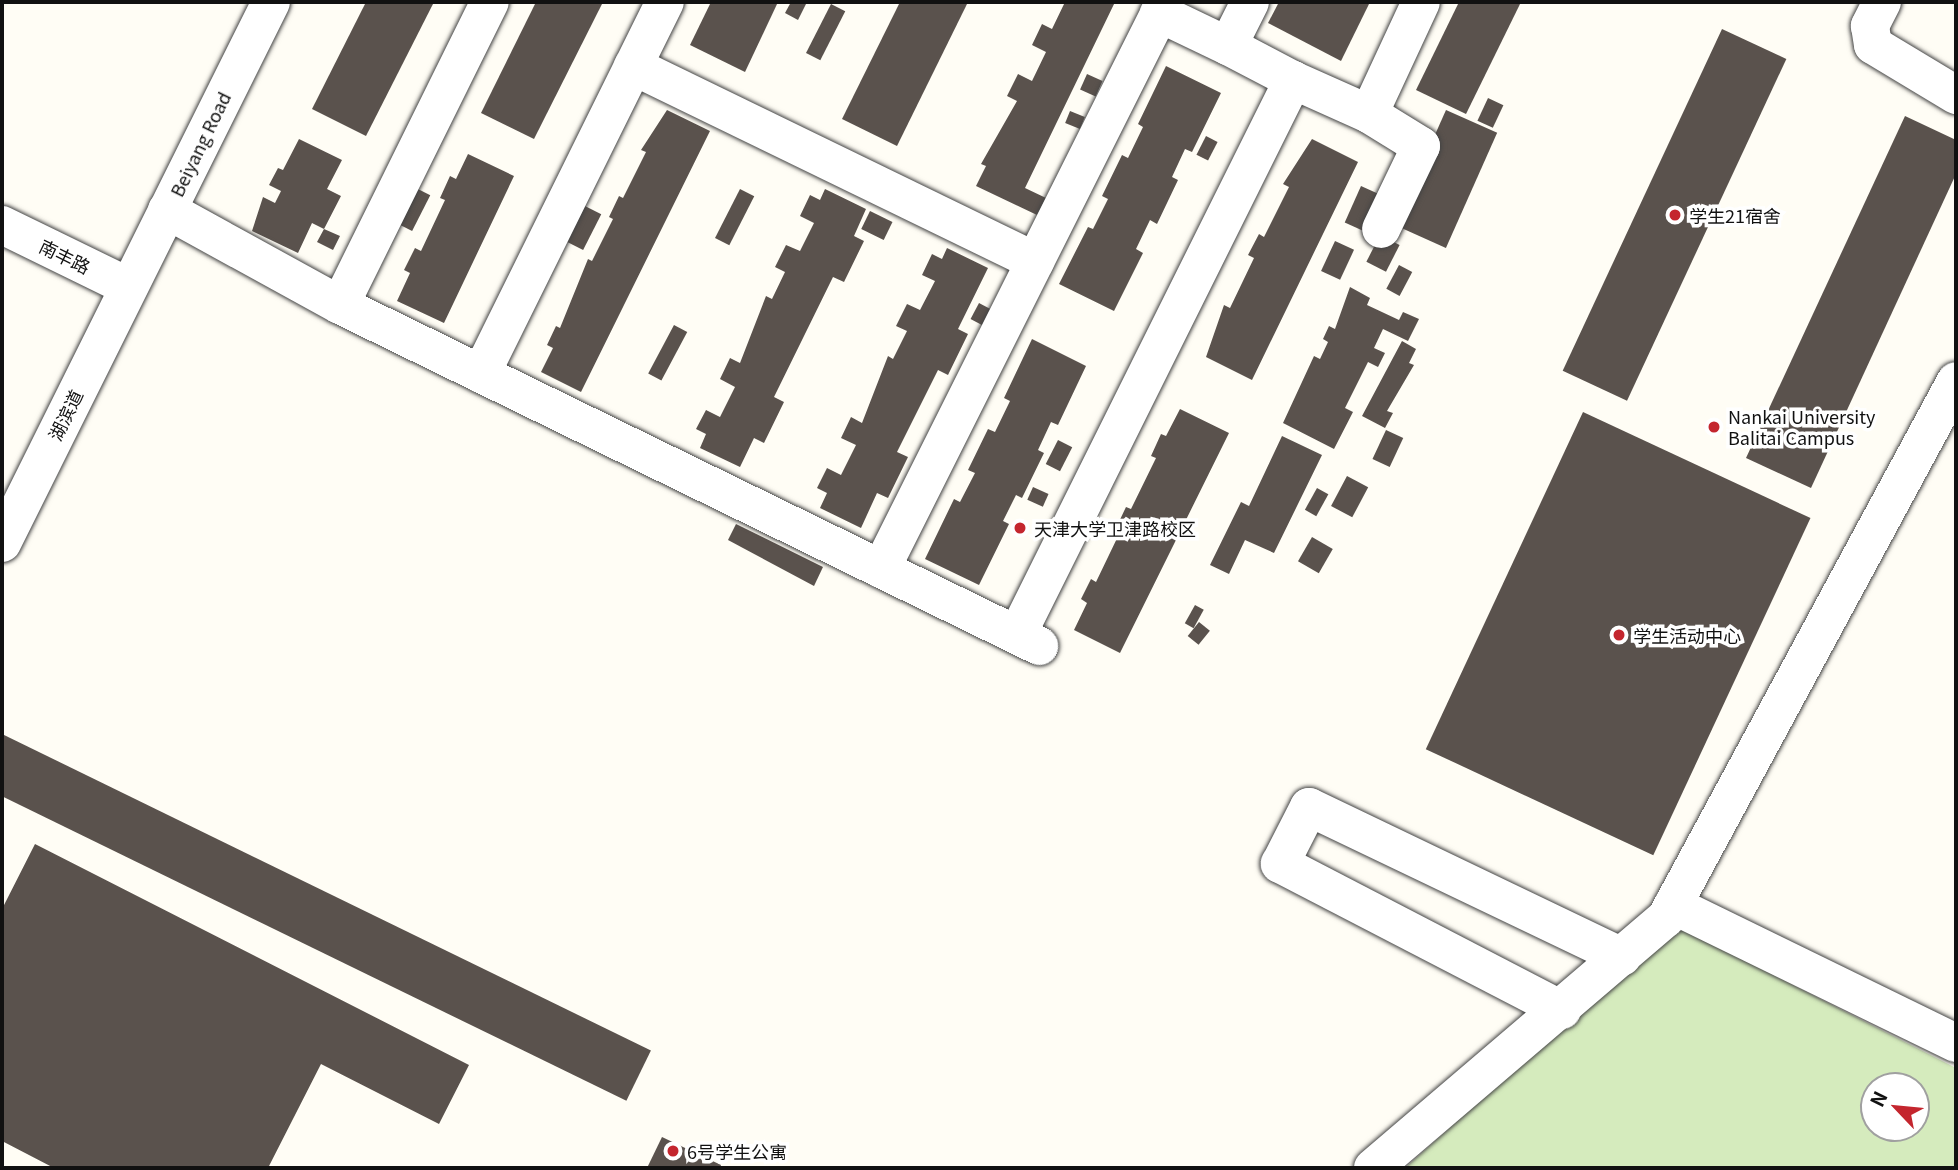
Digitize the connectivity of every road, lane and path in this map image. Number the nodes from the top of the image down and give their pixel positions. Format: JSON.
{"nodes":[{"id":1,"x":271,"y":2,"type":"edge"},
{"id":2,"x":490,"y":2,"type":"edge"},
{"id":3,"x":664,"y":2,"type":"edge"},
{"id":4,"x":1250,"y":2,"type":"edge"},
{"id":5,"x":1422,"y":2,"type":"edge"},
{"id":6,"x":1882,"y":2,"type":"edge"},
{"id":7,"x":1162,"y":7,"type":"edge"},
{"id":8,"x":1228,"y":46,"type":"junction"},
{"id":9,"x":633,"y":66,"type":"junction"},
{"id":10,"x":1293,"y":80,"type":"junction"},
{"id":11,"x":1956,"y":95,"type":"edge"},
{"id":12,"x":1369,"y":114,"type":"junction"},
{"id":13,"x":167,"y":210,"type":"junction"},
{"id":14,"x":2,"y":225,"type":"edge"},
{"id":15,"x":1381,"y":229,"type":"dead end"},
{"id":16,"x":1035,"y":261,"type":"junction"},
{"id":17,"x":129,"y":286,"type":"junction"},
{"id":18,"x":340,"y":305,"type":"junction"},
{"id":19,"x":481,"y":374,"type":"junction"},
{"id":20,"x":1956,"y":381,"type":"edge"},
{"id":21,"x":2,"y":543,"type":"edge"},
{"id":22,"x":881,"y":569,"type":"junction"},
{"id":23,"x":1673,"y":905,"type":"junction"},
{"id":24,"x":1622,"y":957,"type":"junction"},
{"id":25,"x":1562,"y":1010,"type":"junction"},
{"id":26,"x":1956,"y":1043,"type":"edge"},
{"id":27,"x":1373,"y":1168,"type":"edge"}],
"edges":[{"from":1,"to":13,"type":"street","name":"Beiyang Road"},
{"from":2,"to":18,"type":"street"},
{"from":3,"to":9,"type":"street"},
{"from":4,"to":8,"type":"street"},
{"from":5,"to":12,"type":"street"},
{"from":6,"to":11,"type":"street"},
{"from":7,"to":8,"type":"street"},
{"from":7,"to":16,"type":"street"},
{"from":8,"to":10,"type":"street"},
{"from":9,"to":16,"type":"street"},
{"from":9,"to":19,"type":"street"},
{"from":10,"to":12,"type":"street"},
{"from":10,"to":22,"type":"street"},
{"from":12,"to":15,"type":"street"},
{"from":13,"to":17,"type":"street","name":"Beiyang Road"},
{"from":13,"to":18,"type":"street"},
{"from":14,"to":17,"type":"street","name":"南丰路"},
{"from":16,"to":22,"type":"street"},
{"from":17,"to":21,"type":"street","name":"湖滨道"},
{"from":18,"to":19,"type":"street"},
{"from":19,"to":22,"type":"street"},
{"from":20,"to":23,"type":"street"},
{"from":23,"to":24,"type":"street"},
{"from":23,"to":26,"type":"street"},
{"from":24,"to":25,"type":"street"},
{"from":24,"to":25,"type":"street"},
{"from":25,"to":27,"type":"street"}]}
